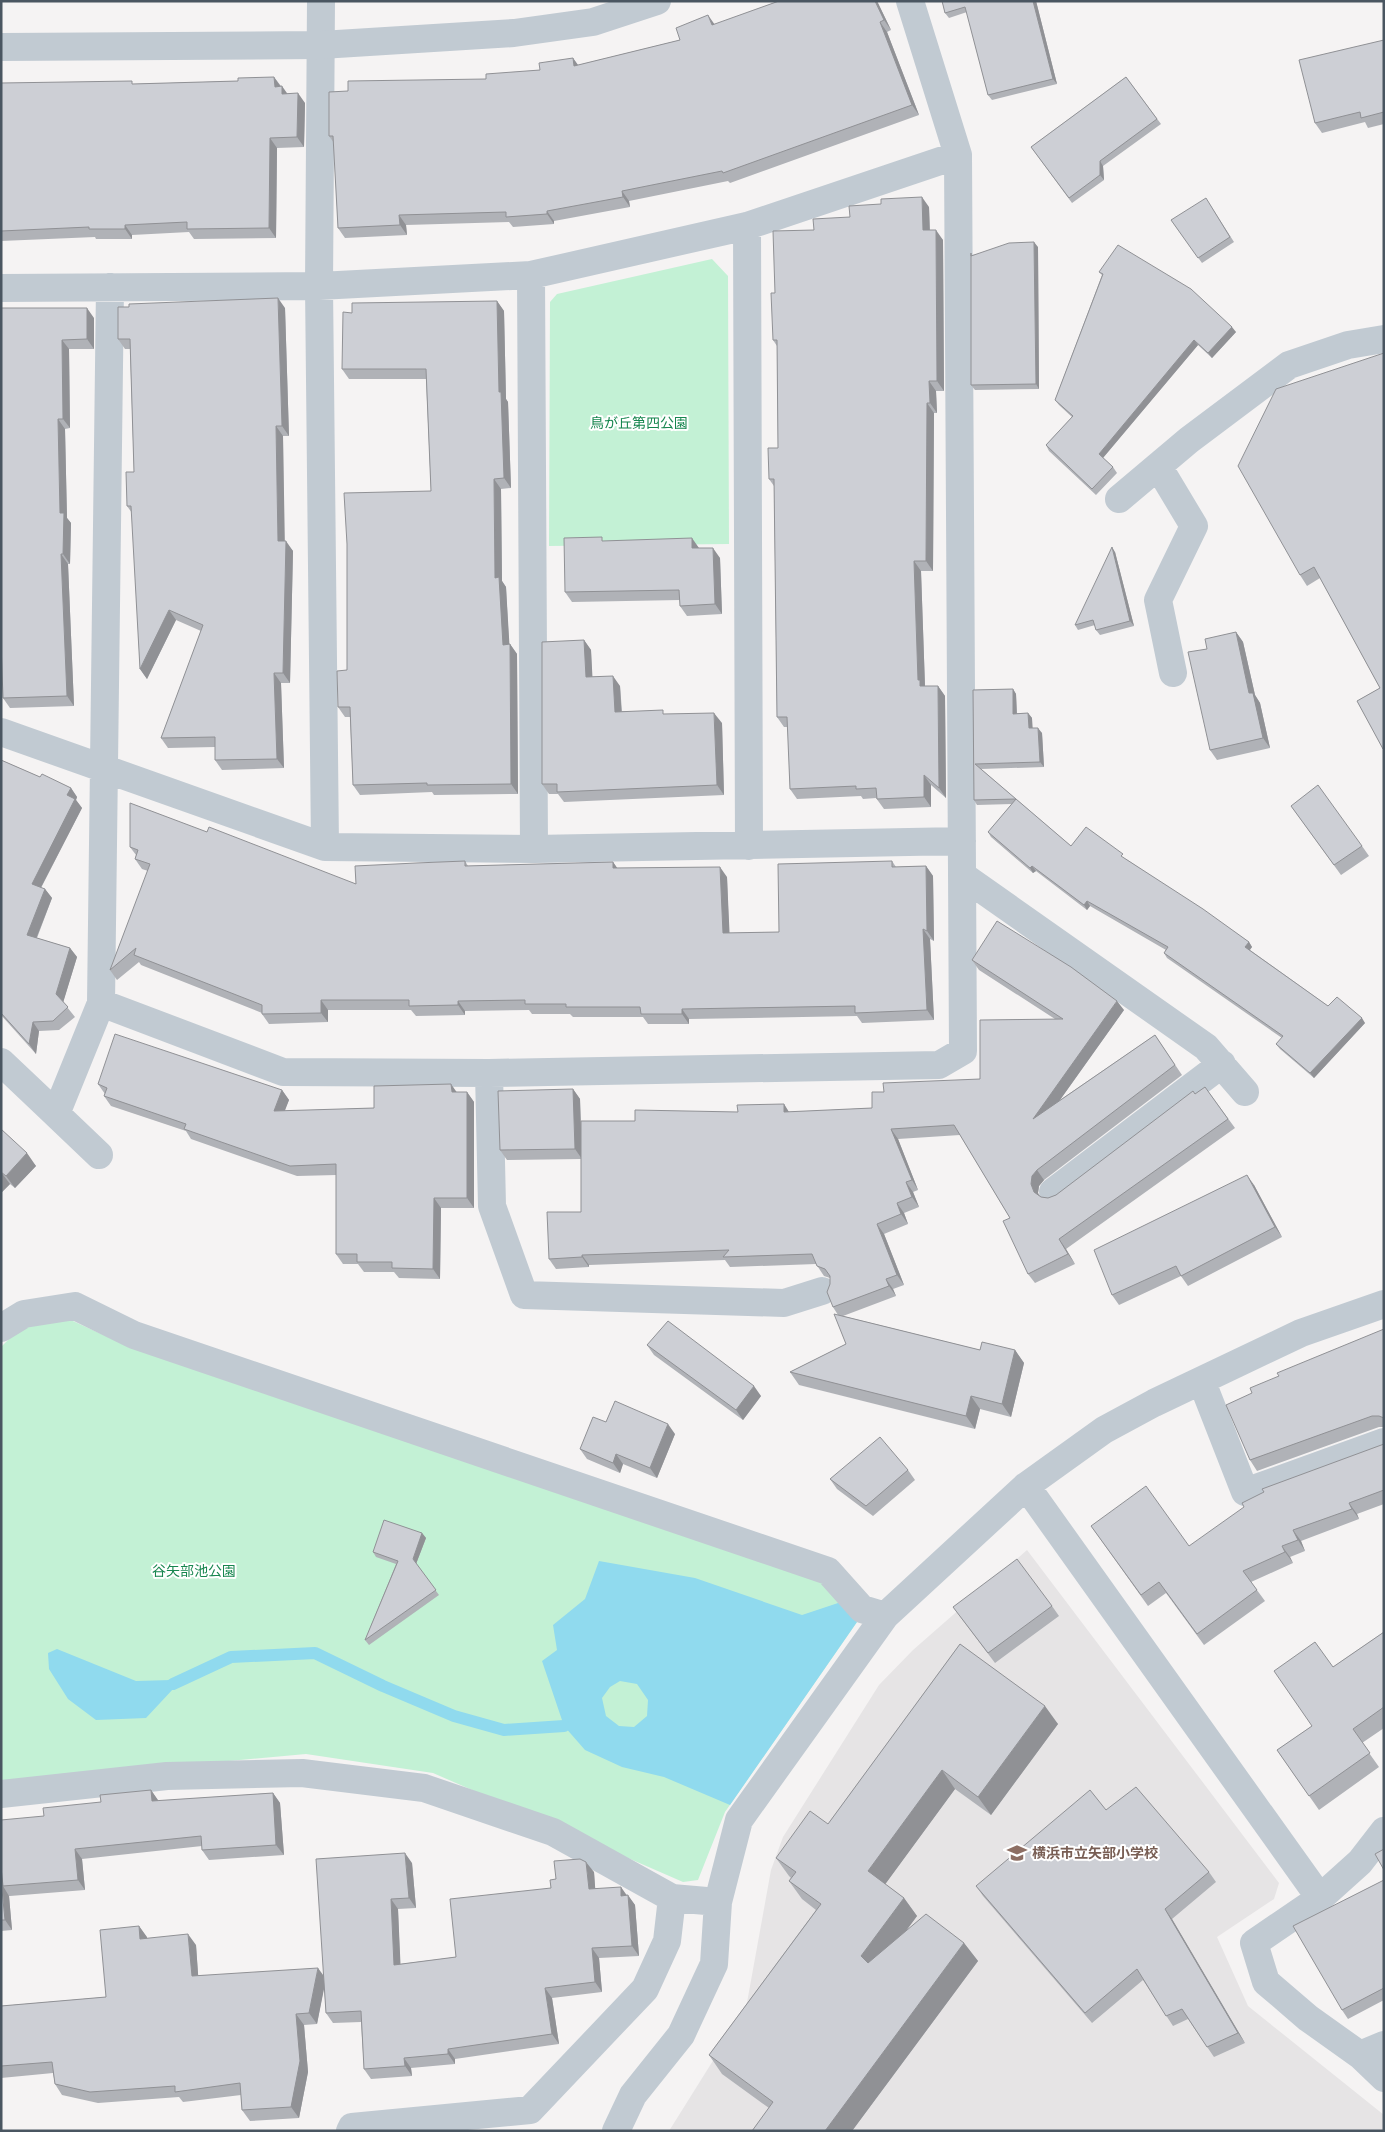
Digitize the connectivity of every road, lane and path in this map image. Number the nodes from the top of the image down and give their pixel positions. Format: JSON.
{"nodes":[{"id":1,"x":321,"y":1,"type":"edge"},
{"id":2,"x":657,"y":1,"type":"edge"},
{"id":3,"x":910,"y":1,"type":"edge"},
{"id":4,"x":321,"y":45,"type":"junction"},
{"id":5,"x":1,"y":47,"type":"edge"},
{"id":6,"x":958,"y":155,"type":"junction"},
{"id":7,"x":747,"y":226,"type":"junction"},
{"id":8,"x":531,"y":275,"type":"junction"},
{"id":9,"x":110,"y":286,"type":"junction"},
{"id":10,"x":319,"y":286,"type":"junction"},
{"id":11,"x":1,"y":288,"type":"edge"},
{"id":12,"x":1384,"y":339,"type":"edge"},
{"id":13,"x":1158,"y":466,"type":"junction"},
{"id":14,"x":1119,"y":499,"type":"dead end"},
{"id":15,"x":1173,"y":673,"type":"dead end"},
{"id":16,"x":1,"y":732,"type":"edge"},
{"id":17,"x":105,"y":768,"type":"junction"},
{"id":18,"x":962,"y":841,"type":"junction"},
{"id":19,"x":750,"y":846,"type":"junction"},
{"id":20,"x":325,"y":847,"type":"junction"},
{"id":21,"x":534,"y":849,"type":"junction"},
{"id":22,"x":963,"y":876,"type":"junction"},
{"id":23,"x":101,"y":1004,"type":"junction"},
{"id":24,"x":1,"y":1062,"type":"edge"},
{"id":25,"x":1222,"y":1064,"type":"junction"},
{"id":26,"x":489,"y":1073,"type":"junction"},
{"id":27,"x":1245,"y":1092,"type":"dead end"},
{"id":28,"x":56,"y":1114,"type":"junction"},
{"id":29,"x":99,"y":1155,"type":"dead end"},
{"id":30,"x":1053,"y":1192,"type":"dead end"},
{"id":31,"x":822,"y":1291,"type":"dead end"},
{"id":32,"x":1384,"y":1304,"type":"edge"},
{"id":33,"x":1,"y":1328,"type":"edge"},
{"id":34,"x":1202,"y":1382,"type":"junction"},
{"id":35,"x":1384,"y":1442,"type":"edge"},
{"id":36,"x":1026,"y":1486,"type":"junction"},
{"id":37,"x":885,"y":1616,"type":"junction"},
{"id":38,"x":1,"y":1794,"type":"edge"},
{"id":39,"x":1384,"y":1832,"type":"edge"},
{"id":40,"x":672,"y":1898,"type":"junction"},
{"id":41,"x":1320,"y":1898,"type":"junction"},
{"id":42,"x":718,"y":1902,"type":"junction"},
{"id":43,"x":1372,"y":2050,"type":"edge"},
{"id":44,"x":1384,"y":2078,"type":"edge"},
{"id":45,"x":350,"y":2131,"type":"edge"},
{"id":46,"x":616,"y":2131,"type":"edge"}],
"edges":[{"from":1,"to":4,"type":"street"},
{"from":2,"to":4,"type":"street"},
{"from":3,"to":6,"type":"street"},
{"from":4,"to":5,"type":"street"},
{"from":4,"to":10,"type":"street"},
{"from":6,"to":7,"type":"street"},
{"from":6,"to":18,"type":"street"},
{"from":7,"to":8,"type":"street"},
{"from":7,"to":19,"type":"street"},
{"from":8,"to":10,"type":"street"},
{"from":8,"to":21,"type":"street"},
{"from":9,"to":10,"type":"street"},
{"from":9,"to":11,"type":"street"},
{"from":9,"to":17,"type":"street"},
{"from":10,"to":20,"type":"street"},
{"from":12,"to":13,"type":"street"},
{"from":13,"to":14,"type":"street"},
{"from":13,"to":15,"type":"street"},
{"from":16,"to":17,"type":"street"},
{"from":17,"to":20,"type":"street"},
{"from":17,"to":23,"type":"street"},
{"from":18,"to":19,"type":"street"},
{"from":18,"to":22,"type":"street"},
{"from":19,"to":21,"type":"street"},
{"from":20,"to":21,"type":"street"},
{"from":22,"to":25,"type":"street"},
{"from":22,"to":26,"type":"street"},
{"from":23,"to":26,"type":"street"},
{"from":23,"to":28,"type":"street"},
{"from":24,"to":28,"type":"street"},
{"from":25,"to":27,"type":"street"},
{"from":25,"to":30,"type":"street"},
{"from":26,"to":31,"type":"street"},
{"from":28,"to":29,"type":"street"},
{"from":32,"to":34,"type":"street"},
{"from":33,"to":37,"type":"street"},
{"from":34,"to":35,"type":"street"},
{"from":34,"to":36,"type":"street"},
{"from":36,"to":37,"type":"street"},
{"from":36,"to":41,"type":"street"},
{"from":37,"to":42,"type":"street"},
{"from":38,"to":40,"type":"street"},
{"from":39,"to":41,"type":"street"},
{"from":40,"to":42,"type":"street"},
{"from":40,"to":45,"type":"street"},
{"from":41,"to":43,"type":"street"},
{"from":42,"to":46,"type":"street"},
{"from":43,"to":44,"type":"street"}]}
